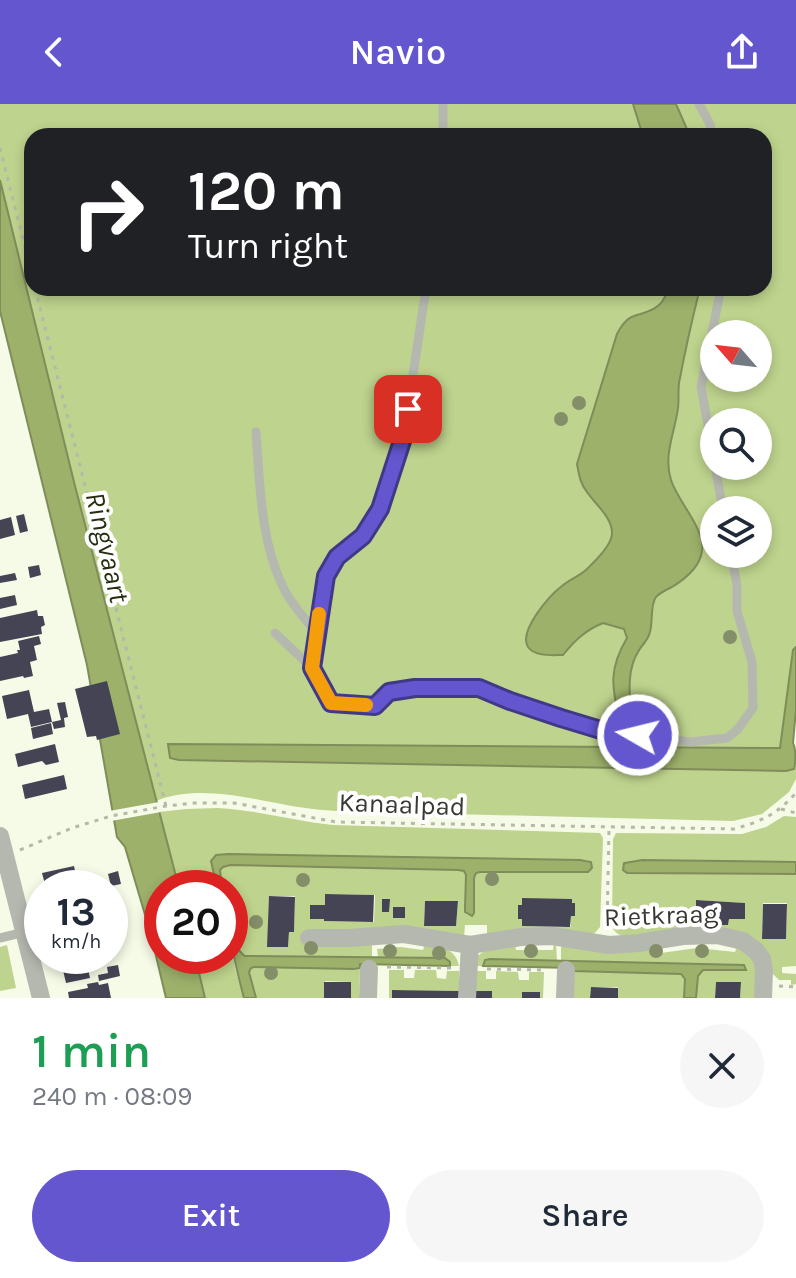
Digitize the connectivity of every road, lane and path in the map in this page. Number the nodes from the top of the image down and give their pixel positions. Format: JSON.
{"nodes":[{"id":1,"x":443,"y":104,"type":"edge"},
{"id":2,"x":699,"y":104,"type":"edge"},
{"id":3,"x":443,"y":128,"type":"edge"},
{"id":4,"x":711,"y":128,"type":"edge"},
{"id":5,"x":0,"y":148,"type":"edge"},
{"id":6,"x":24,"y":243,"type":"edge"},
{"id":7,"x":37,"y":296,"type":"edge"},
{"id":8,"x":425,"y":296,"type":"edge"},
{"id":9,"x":719,"y":296,"type":"edge"},
{"id":10,"x":705,"y":408,"type":"edge"},
{"id":11,"x":256,"y":432,"type":"dead end"},
{"id":12,"x":734,"y":568,"type":"edge"},
{"id":13,"x":275,"y":633,"type":"dead end"},
{"id":14,"x":316,"y":633,"type":"junction"},
{"id":15,"x":312,"y":668,"type":"junction"},
{"id":16,"x":796,"y":793,"type":"edge"},
{"id":17,"x":166,"y":806,"type":"junction"},
{"id":18,"x":781,"y":809,"type":"junction"},
{"id":19,"x":796,"y":813,"type":"edge"},
{"id":20,"x":609,"y":827,"type":"junction"},
{"id":21,"x":0,"y":836,"type":"edge"},
{"id":22,"x":5,"y":856,"type":"junction"},
{"id":23,"x":24,"y":928,"type":"edge"},
{"id":24,"x":24,"y":932,"type":"edge"},
{"id":25,"x":0,"y":938,"type":"edge"},
{"id":26,"x":309,"y":938,"type":"dead end"},
{"id":27,"x":470,"y":945,"type":"junction"},
{"id":28,"x":607,"y":945,"type":"junction"},
{"id":29,"x":369,"y":969,"type":"dead end"},
{"id":30,"x":566,"y":970,"type":"dead end"},
{"id":31,"x":35,"y":974,"type":"edge"},
{"id":32,"x":41,"y":998,"type":"edge"},
{"id":33,"x":368,"y":998,"type":"edge"},
{"id":34,"x":467,"y":998,"type":"edge"},
{"id":35,"x":565,"y":998,"type":"edge"},
{"id":36,"x":763,"y":998,"type":"edge"}],
"edges":[{"from":1,"to":3,"type":"lane"},
{"from":2,"to":4,"type":"lane"},
{"from":5,"to":6,"type":"path"},
{"from":7,"to":17,"type":"path"},
{"from":8,"to":14,"type":"lane"},
{"from":9,"to":10,"type":"lane"},
{"from":11,"to":14,"type":"lane"},
{"from":12,"to":15,"type":"lane"},
{"from":13,"to":15,"type":"lane"},
{"from":14,"to":15,"type":"lane"},
{"from":16,"to":18,"type":"path","name":"Kanaalpad"},
{"from":17,"to":20,"type":"path","name":"Kanaalpad"},
{"from":17,"to":22,"type":"path","name":"Kanaalpad"},
{"from":18,"to":19,"type":"path"},
{"from":18,"to":20,"type":"path","name":"Kanaalpad"},
{"from":20,"to":28,"type":"path"},
{"from":21,"to":22,"type":"street"},
{"from":22,"to":23,"type":"street"},
{"from":24,"to":25,"type":"lane"},
{"from":26,"to":27,"type":"street","name":"Rietkraag"},
{"from":27,"to":28,"type":"street","name":"Rietkraag"},
{"from":27,"to":34,"type":"street"},
{"from":28,"to":36,"type":"street","name":"Rietkraag"},
{"from":29,"to":33,"type":"street"},
{"from":30,"to":35,"type":"street"},
{"from":31,"to":32,"type":"street"}]}
